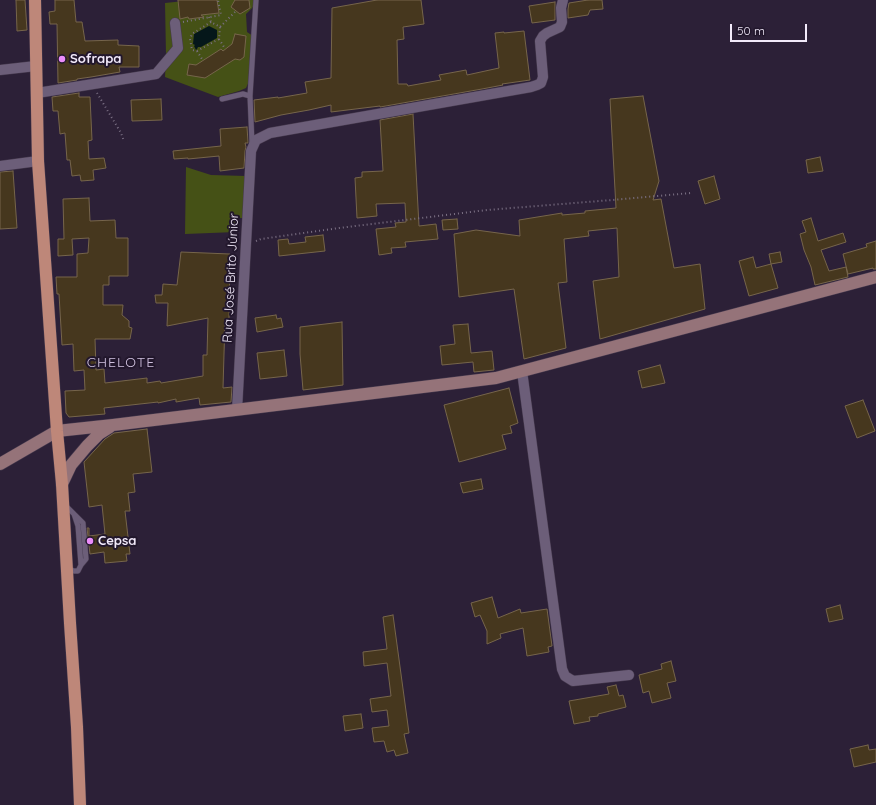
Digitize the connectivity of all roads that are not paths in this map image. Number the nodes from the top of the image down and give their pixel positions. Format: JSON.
{"nodes":[{"id":1,"x":35,"y":0,"type":"edge"},
{"id":2,"x":256,"y":0,"type":"edge"},
{"id":3,"x":563,"y":0,"type":"edge"},
{"id":4,"x":175,"y":23,"type":"road end"},
{"id":5,"x":36,"y":66,"type":"junction"},
{"id":6,"x":0,"y":70,"type":"edge"},
{"id":7,"x":37,"y":93,"type":"junction"},
{"id":8,"x":250,"y":96,"type":"junction"},
{"id":9,"x":222,"y":100,"type":"dead end"},
{"id":10,"x":252,"y":148,"type":"junction"},
{"id":11,"x":38,"y":161,"type":"junction"},
{"id":12,"x":0,"y":166,"type":"edge"},
{"id":13,"x":876,"y":278,"type":"edge"},
{"id":14,"x":522,"y":371,"type":"junction"},
{"id":15,"x":237,"y":410,"type":"junction"},
{"id":16,"x":113,"y":425,"type":"junction"},
{"id":17,"x":57,"y":431,"type":"junction"},
{"id":18,"x":0,"y":464,"type":"edge"},
{"id":19,"x":62,"y":484,"type":"junction"},
{"id":20,"x":63,"y":501,"type":"junction"},
{"id":21,"x":73,"y":574,"type":"junction"},
{"id":22,"x":629,"y":675,"type":"dead end"},
{"id":23,"x":80,"y":805,"type":"edge"}],
"edges":[{"from":1,"to":5,"type":"main road"},
{"from":2,"to":8,"type":"lane"},
{"from":3,"to":10,"type":"street"},
{"from":4,"to":7,"type":"street"},
{"from":5,"to":6,"type":"street"},
{"from":5,"to":7,"type":"main road"},
{"from":7,"to":11,"type":"main road"},
{"from":8,"to":9,"type":"lane"},
{"from":8,"to":10,"type":"lane"},
{"from":10,"to":15,"type":"street","name":"Rua José Brito Júnior"},
{"from":11,"to":12,"type":"street"},
{"from":11,"to":17,"type":"main road"},
{"from":13,"to":14,"type":"street"},
{"from":14,"to":15,"type":"street"},
{"from":14,"to":22,"type":"street"},
{"from":15,"to":16,"type":"street"},
{"from":16,"to":17,"type":"street"},
{"from":16,"to":19,"type":"street"},
{"from":17,"to":18,"type":"street"},
{"from":17,"to":19,"type":"main road"},
{"from":19,"to":20,"type":"main road"},
{"from":20,"to":21,"type":"main road"},
{"from":20,"to":21,"type":"lane"},
{"from":21,"to":23,"type":"main road"}]}
